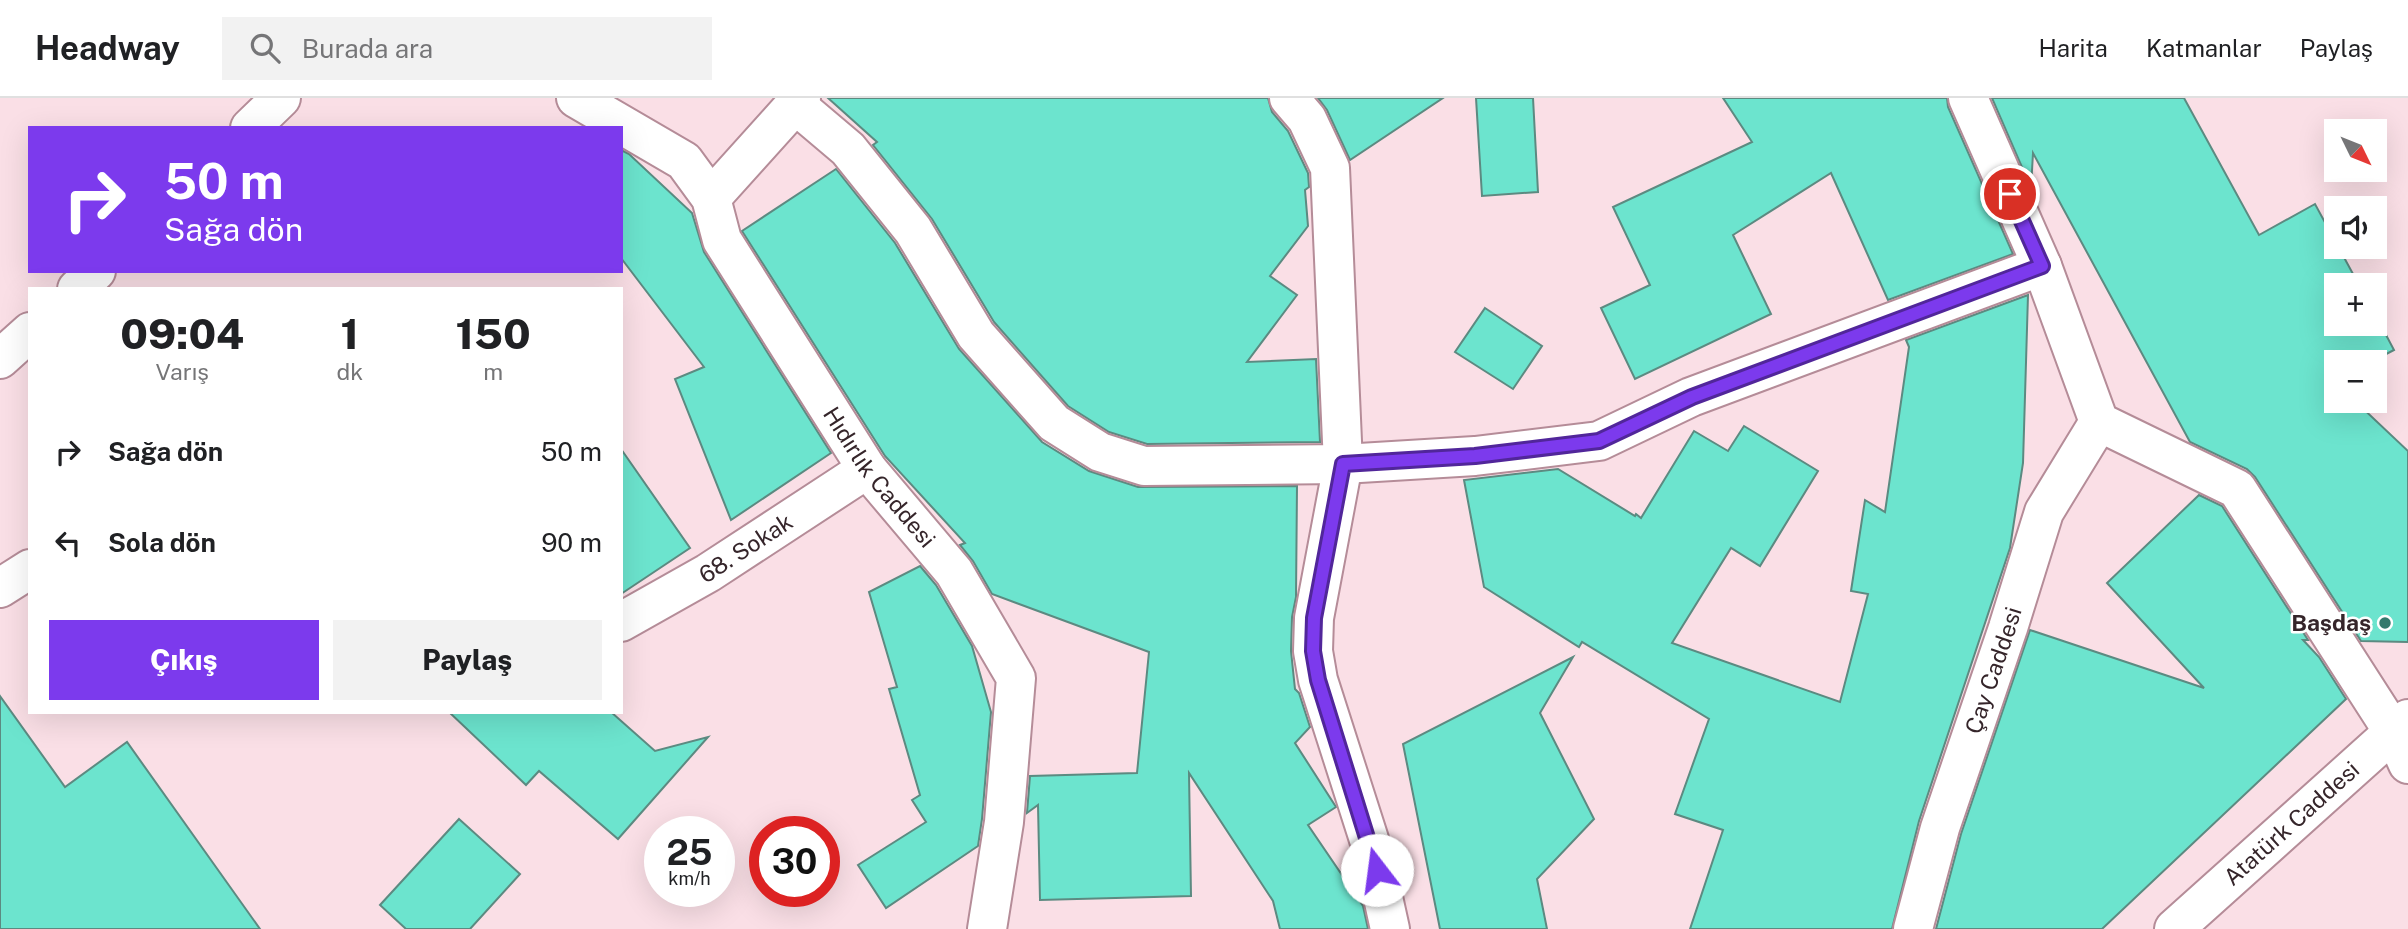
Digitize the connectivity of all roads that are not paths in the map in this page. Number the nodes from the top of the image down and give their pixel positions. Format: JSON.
{"nodes":[{"id":1,"x":281,"y":98,"type":"edge"},
{"id":2,"x":576,"y":98,"type":"edge"},
{"id":3,"x":1289,"y":98,"type":"edge"},
{"id":4,"x":1968,"y":98,"type":"edge"},
{"id":5,"x":799,"y":101,"type":"edge"},
{"id":6,"x":252,"y":126,"type":"edge"},
{"id":7,"x":711,"y":198,"type":"junction"},
{"id":8,"x":2042,"y":266,"type":"junction"},
{"id":9,"x":94,"y":273,"type":"edge"},
{"id":10,"x":79,"y":287,"type":"edge"},
{"id":11,"x":28,"y":334,"type":"edge"},
{"id":12,"x":0,"y":359,"type":"edge"},
{"id":13,"x":2099,"y":422,"type":"junction"},
{"id":14,"x":1343,"y":464,"type":"junction"},
{"id":15,"x":867,"y":469,"type":"junction"},
{"id":16,"x":28,"y":570,"type":"edge"},
{"id":17,"x":0,"y":588,"type":"edge"},
{"id":18,"x":623,"y":621,"type":"edge"},
{"id":19,"x":2403,"y":739,"type":"edge"},
{"id":20,"x":987,"y":929,"type":"edge"},
{"id":21,"x":1390,"y":929,"type":"edge"},
{"id":22,"x":1913,"y":929,"type":"edge"},
{"id":23,"x":2174,"y":929,"type":"edge"}],
"edges":[{"from":1,"to":6,"type":"street"},
{"from":2,"to":7,"type":"street","name":"Hıdırlık Caddesi"},
{"from":3,"to":14,"type":"street"},
{"from":4,"to":8,"type":"street"},
{"from":5,"to":7,"type":"street"},
{"from":5,"to":14,"type":"street"},
{"from":7,"to":15,"type":"street","name":"Hıdırlık Caddesi"},
{"from":8,"to":13,"type":"street"},
{"from":8,"to":14,"type":"street"},
{"from":9,"to":10,"type":"street"},
{"from":11,"to":12,"type":"street"},
{"from":13,"to":19,"type":"street"},
{"from":13,"to":22,"type":"street","name":"Çay Caddesi"},
{"from":14,"to":21,"type":"street"},
{"from":15,"to":18,"type":"street","name":"68. Sokak"},
{"from":15,"to":20,"type":"street","name":"Hıdırlık Caddesi"},
{"from":16,"to":17,"type":"street"},
{"from":19,"to":23,"type":"street","name":"Atatürk Caddesi"}]}
